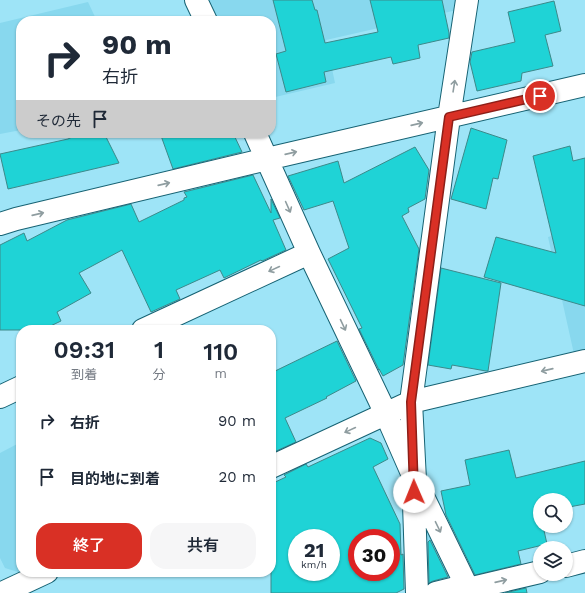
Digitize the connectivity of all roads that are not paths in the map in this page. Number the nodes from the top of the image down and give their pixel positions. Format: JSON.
{"nodes":[{"id":1,"x":196,"y":0,"type":"edge"},
{"id":2,"x":467,"y":0,"type":"edge"},
{"id":3,"x":204,"y":16,"type":"edge"},
{"id":4,"x":585,"y":86,"type":"edge"},
{"id":5,"x":449,"y":117,"type":"junction"},
{"id":6,"x":257,"y":138,"type":"edge"},
{"id":7,"x":267,"y":159,"type":"junction"},
{"id":8,"x":0,"y":224,"type":"edge"},
{"id":9,"x":309,"y":253,"type":"junction"},
{"id":10,"x":154,"y":325,"type":"edge"},
{"id":11,"x":585,"y":361,"type":"edge"},
{"id":12,"x":16,"y":389,"type":"edge"},
{"id":13,"x":0,"y":397,"type":"edge"},
{"id":14,"x":411,"y":402,"type":"junction"},
{"id":15,"x":386,"y":414,"type":"junction"},
{"id":16,"x":276,"y":465,"type":"edge"},
{"id":17,"x":415,"y":480,"type":"junction"},
{"id":18,"x":585,"y":561,"type":"edge"},
{"id":19,"x":573,"y":564,"type":"edge"},
{"id":20,"x":533,"y":574,"type":"edge"},
{"id":21,"x":36,"y":577,"type":"edge"},
{"id":22,"x":469,"y":591,"type":"edge"},
{"id":23,"x":2,"y":593,"type":"edge"},
{"id":24,"x":417,"y":593,"type":"edge"},
{"id":25,"x":436,"y":593,"type":"edge"}],
"edges":[{"from":1,"to":3,"type":"street"},
{"from":5,"to":2,"type":"street","one_way":true},
{"from":4,"to":5,"type":"street"},
{"from":7,"to":5,"type":"street","one_way":true},
{"from":5,"to":14,"type":"street"},
{"from":6,"to":7,"type":"street"},
{"from":8,"to":7,"type":"street","one_way":true},
{"from":7,"to":9,"type":"street","one_way":true},
{"from":9,"to":10,"type":"street","one_way":true},
{"from":9,"to":15,"type":"street","one_way":true},
{"from":11,"to":14,"type":"street","one_way":true},
{"from":12,"to":13,"type":"street"},
{"from":14,"to":15,"type":"street"},
{"from":14,"to":17,"type":"street"},
{"from":15,"to":16,"type":"street","one_way":true},
{"from":15,"to":17,"type":"street"},
{"from":17,"to":22,"type":"street","one_way":true},
{"from":17,"to":24,"type":"street"},
{"from":18,"to":19,"type":"street"},
{"from":22,"to":20,"type":"street","one_way":true},
{"from":21,"to":23,"type":"street"},
{"from":22,"to":25,"type":"street"}]}
